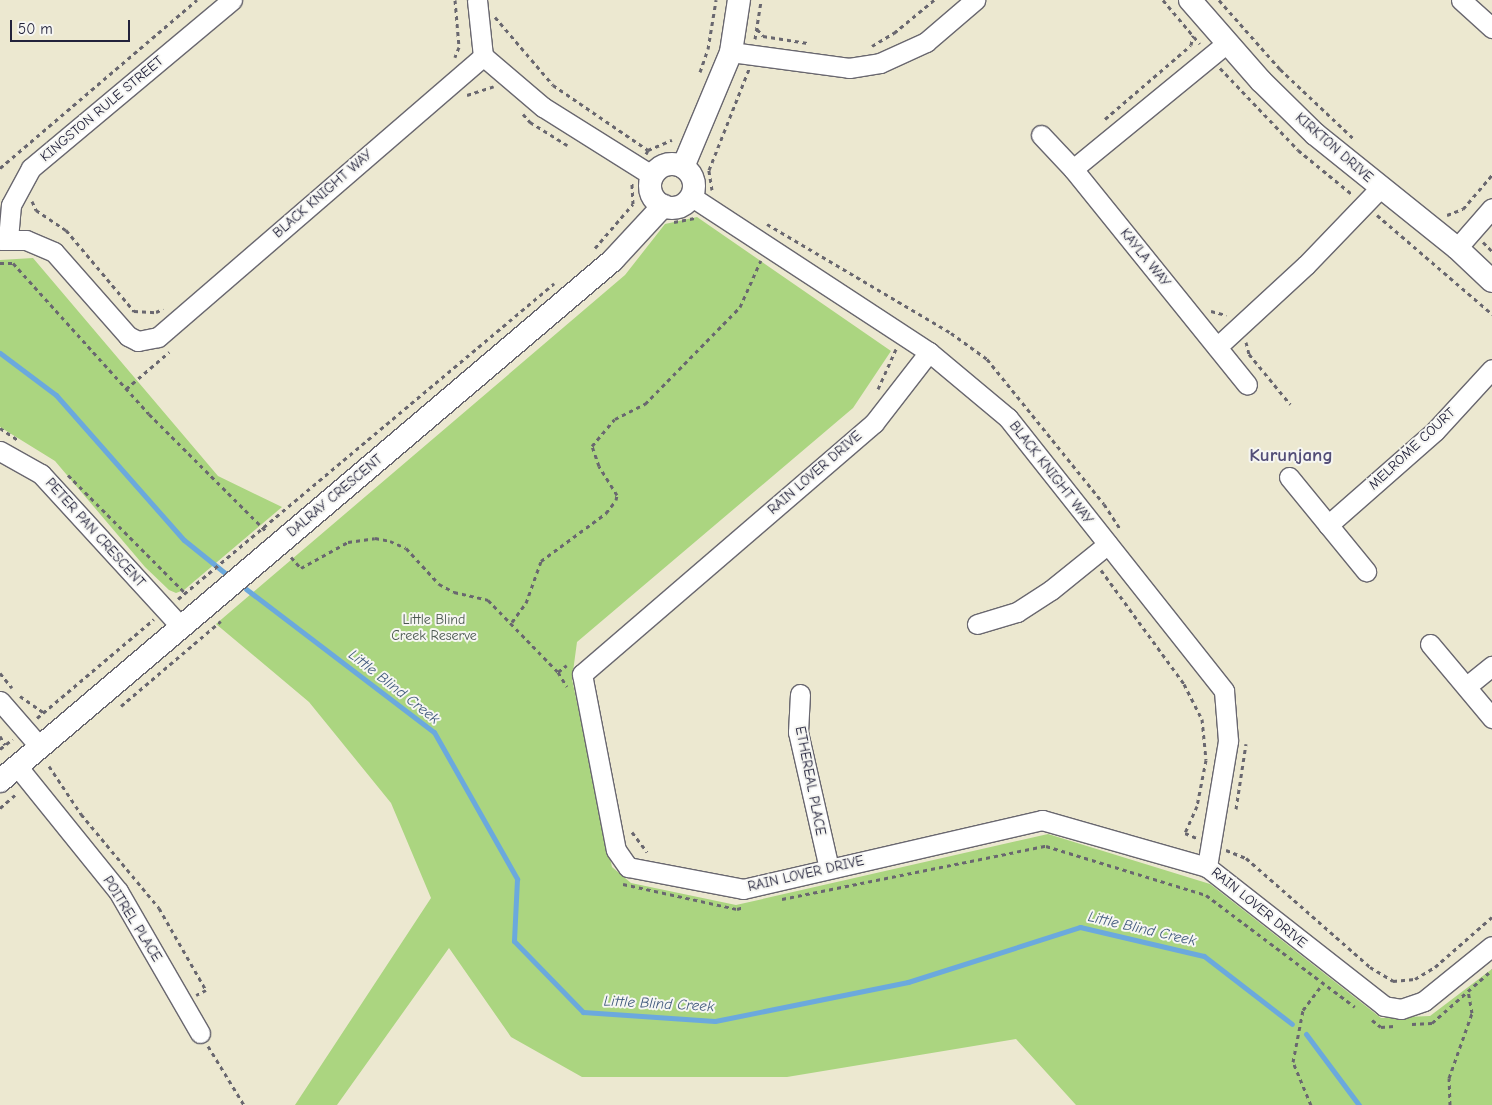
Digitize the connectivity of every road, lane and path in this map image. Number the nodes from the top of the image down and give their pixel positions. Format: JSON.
{"nodes":[{"id":1,"x":197,"y":0,"type":"edge"},
{"id":2,"x":232,"y":0,"type":"edge"},
{"id":3,"x":455,"y":0,"type":"edge"},
{"id":4,"x":716,"y":0,"type":"edge"},
{"id":5,"x":738,"y":0,"type":"edge"},
{"id":6,"x":934,"y":0,"type":"edge"},
{"id":7,"x":975,"y":0,"type":"edge"},
{"id":8,"x":1190,"y":0,"type":"edge"},
{"id":9,"x":1219,"y":0,"type":"edge"},
{"id":10,"x":1461,"y":0,"type":"edge"},
{"id":11,"x":484,"y":6,"type":"edge"},
{"id":12,"x":1492,"y":28,"type":"edge"},
{"id":13,"x":758,"y":29,"type":"dead end"},
{"id":14,"x":1193,"y":35,"type":"dead end"},
{"id":15,"x":1227,"y":43,"type":"junction"},
{"id":16,"x":809,"y":44,"type":"dead end"},
{"id":17,"x":867,"y":48,"type":"dead end"},
{"id":18,"x":731,"y":52,"type":"junction"},
{"id":19,"x":483,"y":56,"type":"junction"},
{"id":20,"x":451,"y":61,"type":"dead end"},
{"id":21,"x":699,"y":76,"type":"dead end"},
{"id":22,"x":501,"y":91,"type":"dead end"},
{"id":23,"x":461,"y":100,"type":"dead end"},
{"id":24,"x":519,"y":109,"type":"dead end"},
{"id":25,"x":1098,"y":125,"type":"dead end"},
{"id":26,"x":1041,"y":135,"type":"dead end"},
{"id":27,"x":674,"y":136,"type":"dead end"},
{"id":28,"x":1361,"y":145,"type":"dead end"},
{"id":29,"x":572,"y":148,"type":"dead end"},
{"id":30,"x":648,"y":150,"type":"junction"},
{"id":31,"x":683,"y":166,"type":"junction"},
{"id":32,"x":0,"y":168,"type":"edge"},
{"id":33,"x":1073,"y":169,"type":"junction"},
{"id":34,"x":641,"y":176,"type":"junction"},
{"id":35,"x":1492,"y":176,"type":"edge"},
{"id":36,"x":623,"y":178,"type":"dead end"},
{"id":37,"x":1380,"y":188,"type":"junction"},
{"id":38,"x":31,"y":192,"type":"dead end"},
{"id":39,"x":663,"y":206,"type":"junction"},
{"id":40,"x":694,"y":207,"type":"junction"},
{"id":41,"x":1492,"y":208,"type":"edge"},
{"id":42,"x":1441,"y":210,"type":"dead end"},
{"id":43,"x":1447,"y":215,"type":"junction"},
{"id":44,"x":1379,"y":217,"type":"dead end"},
{"id":45,"x":1373,"y":218,"type":"dead end"},
{"id":46,"x":705,"y":223,"type":"dead end"},
{"id":47,"x":1472,"y":231,"type":"junction"},
{"id":48,"x":4,"y":239,"type":"edge"},
{"id":49,"x":1457,"y":248,"type":"junction"},
{"id":50,"x":753,"y":254,"type":"dead end"},
{"id":51,"x":587,"y":255,"type":"dead end"},
{"id":52,"x":761,"y":259,"type":"junction"},
{"id":53,"x":0,"y":263,"type":"edge"},
{"id":54,"x":769,"y":264,"type":"dead end"},
{"id":55,"x":557,"y":280,"type":"dead end"},
{"id":56,"x":1492,"y":281,"type":"edge"},
{"id":57,"x":171,"y":302,"type":"dead end"},
{"id":58,"x":1207,"y":307,"type":"dead end"},
{"id":59,"x":1230,"y":311,"type":"dead end"},
{"id":60,"x":1245,"y":335,"type":"dead end"},
{"id":61,"x":888,"y":344,"type":"dead end"},
{"id":62,"x":175,"y":346,"type":"dead end"},
{"id":63,"x":1217,"y":346,"type":"junction"},
{"id":64,"x":925,"y":359,"type":"junction"},
{"id":65,"x":1492,"y":370,"type":"edge"},
{"id":66,"x":1247,"y":385,"type":"dead end"},
{"id":67,"x":126,"y":389,"type":"junction"},
{"id":68,"x":1290,"y":404,"type":"dead end"},
{"id":69,"x":0,"y":428,"type":"edge"},
{"id":70,"x":25,"y":444,"type":"dead end"},
{"id":71,"x":0,"y":451,"type":"edge"},
{"id":72,"x":65,"y":473,"type":"dead end"},
{"id":73,"x":1290,"y":477,"type":"dead end"},
{"id":74,"x":1328,"y":525,"type":"junction"},
{"id":75,"x":262,"y":528,"type":"junction"},
{"id":76,"x":279,"y":544,"type":"junction"},
{"id":77,"x":1108,"y":544,"type":"junction"},
{"id":78,"x":1092,"y":557,"type":"junction"},
{"id":79,"x":1366,"y":571,"type":"dead end"},
{"id":80,"x":185,"y":593,"type":"junction"},
{"id":81,"x":166,"y":610,"type":"junction"},
{"id":82,"x":209,"y":617,"type":"junction"},
{"id":83,"x":512,"y":622,"type":"junction"},
{"id":84,"x":976,"y":624,"type":"dead end"},
{"id":85,"x":181,"y":626,"type":"junction"},
{"id":86,"x":1430,"y":644,"type":"dead end"},
{"id":87,"x":1492,"y":666,"type":"edge"},
{"id":88,"x":0,"y":673,"type":"edge"},
{"id":89,"x":1467,"y":686,"type":"junction"},
{"id":90,"x":800,"y":694,"type":"dead end"},
{"id":91,"x":569,"y":696,"type":"dead end"},
{"id":92,"x":0,"y":701,"type":"edge"},
{"id":93,"x":44,"y":713,"type":"junction"},
{"id":94,"x":1492,"y":718,"type":"edge"},
{"id":95,"x":24,"y":729,"type":"junction"},
{"id":96,"x":0,"y":736,"type":"edge"},
{"id":97,"x":5,"y":745,"type":"junction"},
{"id":98,"x":40,"y":747,"type":"junction"},
{"id":99,"x":0,"y":749,"type":"edge"},
{"id":100,"x":17,"y":766,"type":"junction"},
{"id":101,"x":0,"y":780,"type":"edge"},
{"id":102,"x":1211,"y":844,"type":"junction"},
{"id":103,"x":1207,"y":867,"type":"junction"},
{"id":104,"x":829,"y":868,"type":"junction"},
{"id":105,"x":620,"y":880,"type":"dead end"},
{"id":106,"x":776,"y":901,"type":"dead end"},
{"id":107,"x":747,"y":906,"type":"dead end"},
{"id":108,"x":1492,"y":917,"type":"edge"},
{"id":109,"x":1492,"y":946,"type":"edge"},
{"id":110,"x":1492,"y":970,"type":"edge"},
{"id":111,"x":1323,"y":983,"type":"junction"},
{"id":112,"x":1468,"y":991,"type":"junction"},
{"id":113,"x":1359,"y":1010,"type":"dead end"},
{"id":114,"x":1367,"y":1016,"type":"dead end"},
{"id":115,"x":1406,"y":1025,"type":"dead end"},
{"id":116,"x":1398,"y":1026,"type":"dead end"},
{"id":117,"x":200,"y":1033,"type":"joint"},
{"id":118,"x":244,"y":1105,"type":"edge"},
{"id":119,"x":1311,"y":1105,"type":"edge"},
{"id":120,"x":1450,"y":1105,"type":"edge"}],
"edges":[{"from":1,"to":32,"type":"path"},
{"from":2,"to":48,"type":"street","name":"KINGSTON RULE STREET"},
{"from":3,"to":20,"type":"path"},
{"from":4,"to":21,"type":"path"},
{"from":5,"to":18,"type":"street"},
{"from":6,"to":17,"type":"path"},
{"from":7,"to":18,"type":"street"},
{"from":8,"to":15,"type":"street","name":"KIRKTON DRIVE"},
{"from":9,"to":28,"type":"path"},
{"from":10,"to":12,"type":"street"},
{"from":11,"to":19,"type":"street"},
{"from":11,"to":30,"type":"path"},
{"from":13,"to":16,"type":"path"},
{"from":14,"to":25,"type":"path"},
{"from":15,"to":33,"type":"street"},
{"from":15,"to":37,"type":"street","name":"KIRKTON DRIVE"},
{"from":18,"to":31,"type":"street"},
{"from":19,"to":34,"type":"street"},
{"from":19,"to":48,"type":"street","name":"BLACK KNIGHT WAY"},
{"from":22,"to":23,"type":"path"},
{"from":24,"to":29,"type":"path"},
{"from":26,"to":33,"type":"street","name":"KAYLA WAY"},
{"from":27,"to":30,"type":"path"},
{"from":30,"to":34,"type":"path"},
{"from":31,"to":34,"type":"street"},
{"from":31,"to":40,"type":"street"},
{"from":33,"to":63,"type":"street","name":"KAYLA WAY"},
{"from":34,"to":36,"type":"path"},
{"from":34,"to":39,"type":"street"},
{"from":34,"to":51,"type":"path"},
{"from":35,"to":43,"type":"path"},
{"from":37,"to":49,"type":"street","name":"KIRKTON DRIVE"},
{"from":37,"to":63,"type":"street"},
{"from":38,"to":57,"type":"path"},
{"from":39,"to":40,"type":"street"},
{"from":39,"to":76,"type":"street","name":"DALRAY CRESCENT"},
{"from":40,"to":46,"type":"path"},
{"from":40,"to":64,"type":"street","name":"BLACK KNIGHT WAY"},
{"from":41,"to":47,"type":"street"},
{"from":42,"to":43,"type":"path"},
{"from":43,"to":47,"type":"path"},
{"from":44,"to":45,"type":"path"},
{"from":47,"to":49,"type":"street"},
{"from":49,"to":56,"type":"street","name":"KIRKTON DRIVE"},
{"from":50,"to":52,"type":"path"},
{"from":52,"to":54,"type":"path"},
{"from":52,"to":83,"type":"path"},
{"from":53,"to":67,"type":"path"},
{"from":55,"to":75,"type":"path"},
{"from":58,"to":59,"type":"path"},
{"from":60,"to":68,"type":"path"},
{"from":61,"to":64,"type":"path"},
{"from":62,"to":67,"type":"path"},
{"from":63,"to":66,"type":"street","name":"KAYLA WAY"},
{"from":64,"to":77,"type":"street","name":"BLACK KNIGHT WAY"},
{"from":64,"to":104,"type":"street","name":"RAIN LOVER DRIVE"},
{"from":65,"to":74,"type":"street","name":"MELROME COURT"},
{"from":67,"to":75,"type":"path"},
{"from":69,"to":70,"type":"path"},
{"from":71,"to":81,"type":"street","name":"PETER PAN CRESCENT"},
{"from":72,"to":80,"type":"path"},
{"from":73,"to":74,"type":"street"},
{"from":74,"to":79,"type":"street"},
{"from":75,"to":76,"type":"path"},
{"from":75,"to":80,"type":"path"},
{"from":76,"to":82,"type":"street","name":"DALRAY CRESCENT"},
{"from":76,"to":83,"type":"path"},
{"from":77,"to":78,"type":"street"},
{"from":77,"to":102,"type":"street","name":"BLACK KNIGHT WAY"},
{"from":78,"to":84,"type":"street"},
{"from":78,"to":102,"type":"path"},
{"from":80,"to":81,"type":"path"},
{"from":80,"to":82,"type":"path"},
{"from":81,"to":85,"type":"street","name":"PETER PAN CRESCENT"},
{"from":81,"to":93,"type":"path"},
{"from":82,"to":85,"type":"street","name":"DALRAY CRESCENT"},
{"from":83,"to":91,"type":"path"},
{"from":85,"to":98,"type":"street","name":"DALRAY CRESCENT"},
{"from":86,"to":89,"type":"street"},
{"from":87,"to":89,"type":"street"},
{"from":88,"to":93,"type":"path"},
{"from":89,"to":94,"type":"street"},
{"from":90,"to":104,"type":"street","name":"ETHEREAL PLACE"},
{"from":92,"to":95,"type":"street"},
{"from":93,"to":95,"type":"path"},
{"from":95,"to":97,"type":"path"},
{"from":95,"to":98,"type":"street"},
{"from":96,"to":97,"type":"path"},
{"from":97,"to":99,"type":"path"},
{"from":98,"to":100,"type":"street","name":"DALRAY CRESCENT"},
{"from":100,"to":101,"type":"street","name":"DALRAY CRESCENT"},
{"from":100,"to":117,"type":"street","name":"POITREL PLACE"},
{"from":102,"to":103,"type":"street","name":"BLACK KNIGHT WAY"},
{"from":102,"to":108,"type":"path"},
{"from":103,"to":104,"type":"street","name":"RAIN LOVER DRIVE"},
{"from":103,"to":109,"type":"street","name":"RAIN LOVER DRIVE"},
{"from":105,"to":107,"type":"path"},
{"from":106,"to":111,"type":"path"},
{"from":110,"to":112,"type":"path"},
{"from":111,"to":113,"type":"path"},
{"from":111,"to":119,"type":"path"},
{"from":112,"to":115,"type":"path"},
{"from":112,"to":120,"type":"path"},
{"from":114,"to":116,"type":"path"},
{"from":117,"to":118,"type":"path"}]}
